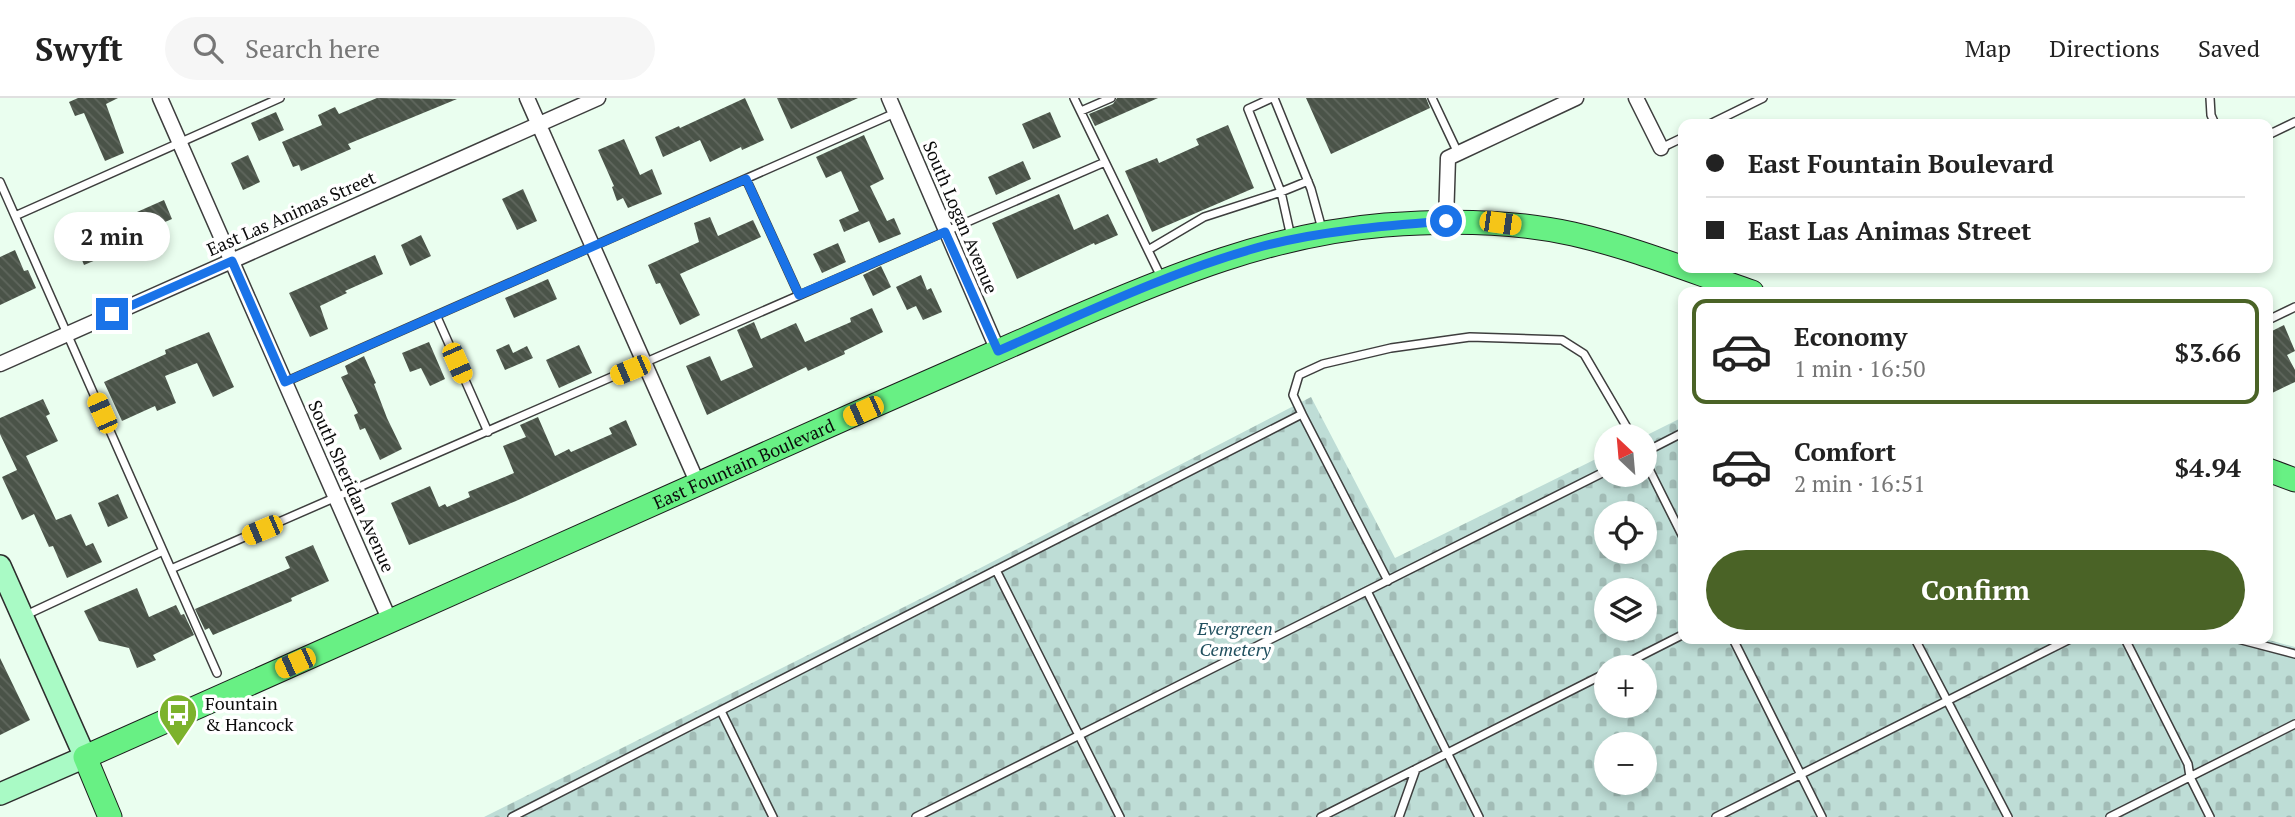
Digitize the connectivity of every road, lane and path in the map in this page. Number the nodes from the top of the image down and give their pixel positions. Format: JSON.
{"nodes":[{"id":1,"x":160,"y":98,"type":"edge"},
{"id":2,"x":280,"y":98,"type":"edge"},
{"id":3,"x":527,"y":98,"type":"edge"},
{"id":4,"x":598,"y":98,"type":"edge"},
{"id":5,"x":888,"y":98,"type":"edge"},
{"id":6,"x":1074,"y":98,"type":"edge"},
{"id":7,"x":1111,"y":98,"type":"edge"},
{"id":8,"x":1273,"y":98,"type":"edge"},
{"id":9,"x":1432,"y":98,"type":"edge"},
{"id":10,"x":1576,"y":98,"type":"edge"},
{"id":11,"x":1636,"y":98,"type":"edge"},
{"id":12,"x":1763,"y":98,"type":"edge"},
{"id":13,"x":2210,"y":98,"type":"edge"},
{"id":14,"x":1081,"y":111,"type":"junction"},
{"id":15,"x":895,"y":113,"type":"junction"},
{"id":16,"x":1720,"y":119,"type":"edge"},
{"id":17,"x":2213,"y":119,"type":"edge"},
{"id":18,"x":2295,"y":122,"type":"edge"},
{"id":19,"x":539,"y":124,"type":"junction"},
{"id":20,"x":2273,"y":133,"type":"edge"},
{"id":21,"x":1678,"y":140,"type":"edge"},
{"id":22,"x":178,"y":142,"type":"junction"},
{"id":23,"x":1661,"y":148,"type":"joint"},
{"id":24,"x":1458,"y":153,"type":"junction"},
{"id":25,"x":1105,"y":162,"type":"junction"},
{"id":26,"x":746,"y":179,"type":"junction"},
{"id":27,"x":1308,"y":180,"type":"junction"},
{"id":28,"x":0,"y":182,"type":"edge"},
{"id":29,"x":1281,"y":192,"type":"junction"},
{"id":30,"x":15,"y":216,"type":"junction"},
{"id":31,"x":1446,"y":221,"type":"junction"},
{"id":32,"x":945,"y":232,"type":"junction"},
{"id":33,"x":1323,"y":234,"type":"junction"},
{"id":34,"x":1292,"y":240,"type":"junction"},
{"id":35,"x":593,"y":248,"type":"junction"},
{"id":36,"x":1148,"y":250,"type":"junction"},
{"id":37,"x":232,"y":261,"type":"junction"},
{"id":38,"x":1678,"y":267,"type":"edge"},
{"id":39,"x":1696,"y":273,"type":"edge"},
{"id":40,"x":1162,"y":280,"type":"junction"},
{"id":41,"x":1737,"y":287,"type":"edge"},
{"id":42,"x":799,"y":295,"type":"junction"},
{"id":43,"x":2295,"y":307,"type":"edge"},
{"id":44,"x":437,"y":317,"type":"junction"},
{"id":45,"x":2273,"y":318,"type":"edge"},
{"id":46,"x":66,"y":334,"type":"junction"},
{"id":47,"x":998,"y":351,"type":"junction"},
{"id":48,"x":0,"y":364,"type":"edge"},
{"id":49,"x":645,"y":364,"type":"junction"},
{"id":50,"x":285,"y":382,"type":"junction"},
{"id":51,"x":1302,"y":414,"type":"junction"},
{"id":52,"x":1625,"y":424,"type":"edge"},
{"id":53,"x":488,"y":432,"type":"junction"},
{"id":54,"x":1678,"y":435,"type":"edge"},
{"id":55,"x":1657,"y":446,"type":"edge"},
{"id":56,"x":2273,"y":472,"type":"edge"},
{"id":57,"x":1594,"y":477,"type":"edge"},
{"id":58,"x":2295,"y":480,"type":"edge"},
{"id":59,"x":698,"y":484,"type":"junction"},
{"id":60,"x":1657,"y":485,"type":"edge"},
{"id":61,"x":336,"y":498,"type":"junction"},
{"id":62,"x":1678,"y":527,"type":"edge"},
{"id":63,"x":163,"y":551,"type":"junction"},
{"id":64,"x":171,"y":569,"type":"junction"},
{"id":65,"x":996,"y":570,"type":"junction"},
{"id":66,"x":1,"y":573,"type":"edge"},
{"id":67,"x":1388,"y":581,"type":"junction"},
{"id":68,"x":1367,"y":591,"type":"junction"},
{"id":69,"x":22,"y":617,"type":"junction"},
{"id":70,"x":390,"y":621,"type":"junction"},
{"id":71,"x":1678,"y":638,"type":"edge"},
{"id":72,"x":1735,"y":644,"type":"edge"},
{"id":73,"x":1918,"y":644,"type":"edge"},
{"id":74,"x":2060,"y":644,"type":"edge"},
{"id":75,"x":2128,"y":644,"type":"edge"},
{"id":76,"x":2257,"y":644,"type":"edge"},
{"id":77,"x":2295,"y":654,"type":"edge"},
{"id":78,"x":1643,"y":655,"type":"edge"},
{"id":79,"x":217,"y":673,"type":"dead end"},
{"id":80,"x":1594,"y":679,"type":"edge"},
{"id":81,"x":1946,"y":701,"type":"junction"},
{"id":82,"x":720,"y":710,"type":"junction"},
{"id":83,"x":2295,"y":724,"type":"edge"},
{"id":84,"x":1079,"y":735,"type":"junction"},
{"id":85,"x":1447,"y":754,"type":"junction"},
{"id":86,"x":85,"y":757,"type":"junction"},
{"id":87,"x":1416,"y":769,"type":"junction"},
{"id":88,"x":1800,"y":774,"type":"junction"},
{"id":89,"x":2190,"y":777,"type":"junction"},
{"id":90,"x":0,"y":794,"type":"edge"},
{"id":91,"x":110,"y":817,"type":"edge"},
{"id":92,"x":512,"y":817,"type":"edge"},
{"id":93,"x":774,"y":817,"type":"edge"},
{"id":94,"x":916,"y":817,"type":"edge"},
{"id":95,"x":1120,"y":817,"type":"edge"},
{"id":96,"x":1321,"y":817,"type":"edge"},
{"id":97,"x":1399,"y":817,"type":"edge"},
{"id":98,"x":1479,"y":817,"type":"edge"},
{"id":99,"x":1716,"y":817,"type":"edge"},
{"id":100,"x":1822,"y":817,"type":"edge"},
{"id":101,"x":2008,"y":817,"type":"edge"},
{"id":102,"x":2110,"y":817,"type":"edge"},
{"id":103,"x":2210,"y":817,"type":"edge"}],
"edges":[{"from":1,"to":22,"type":"street","name":"South Sheridan Avenue"},
{"from":2,"to":22,"type":"lane"},
{"from":3,"to":19,"type":"street"},
{"from":4,"to":19,"type":"street","name":"East Las Animas Street"},
{"from":5,"to":15,"type":"street","name":"South Logan Avenue"},
{"from":6,"to":14,"type":"lane"},
{"from":7,"to":14,"type":"lane"},
{"from":8,"to":27,"type":"lane"},
{"from":8,"to":29,"type":"lane"},
{"from":9,"to":24,"type":"lane"},
{"from":10,"to":24,"type":"street"},
{"from":11,"to":23,"type":"street"},
{"from":12,"to":16,"type":"lane"},
{"from":13,"to":17,"type":"lane"},
{"from":14,"to":25,"type":"lane"},
{"from":15,"to":26,"type":"lane"},
{"from":15,"to":32,"type":"street","name":"South Logan Avenue"},
{"from":18,"to":20,"type":"lane"},
{"from":19,"to":35,"type":"street"},
{"from":19,"to":37,"type":"street","name":"East Las Animas Street"},
{"from":21,"to":23,"type":"lane"},
{"from":22,"to":30,"type":"lane"},
{"from":22,"to":37,"type":"street","name":"South Sheridan Avenue"},
{"from":24,"to":31,"type":"street"},
{"from":25,"to":32,"type":"lane"},
{"from":25,"to":36,"type":"lane"},
{"from":26,"to":35,"type":"lane"},
{"from":26,"to":42,"type":"lane"},
{"from":27,"to":29,"type":"lane"},
{"from":27,"to":33,"type":"lane"},
{"from":28,"to":30,"type":"lane"},
{"from":29,"to":34,"type":"lane"},
{"from":29,"to":36,"type":"lane"},
{"from":30,"to":46,"type":"lane"},
{"from":31,"to":33,"type":"main road","name":"East Fountain Boulevard"},
{"from":31,"to":38,"type":"main road","name":"East Fountain Boulevard"},
{"from":32,"to":42,"type":"lane"},
{"from":32,"to":47,"type":"street","name":"South Logan Avenue"},
{"from":33,"to":34,"type":"main road","name":"East Fountain Boulevard"},
{"from":34,"to":40,"type":"main road","name":"East Fountain Boulevard"},
{"from":35,"to":44,"type":"lane"},
{"from":35,"to":49,"type":"street"},
{"from":36,"to":40,"type":"lane"},
{"from":37,"to":46,"type":"street","name":"East Las Animas Street"},
{"from":37,"to":50,"type":"street","name":"South Sheridan Avenue"},
{"from":39,"to":41,"type":"main road","name":"East Fountain Boulevard"},
{"from":40,"to":47,"type":"main road","name":"East Fountain Boulevard"},
{"from":42,"to":49,"type":"lane"},
{"from":43,"to":45,"type":"lane"},
{"from":44,"to":50,"type":"lane"},
{"from":44,"to":53,"type":"lane"},
{"from":46,"to":48,"type":"street","name":"East Las Animas Street"},
{"from":46,"to":63,"type":"lane"},
{"from":47,"to":59,"type":"main road","name":"East Fountain Boulevard"},
{"from":49,"to":53,"type":"lane"},
{"from":49,"to":59,"type":"street"},
{"from":50,"to":61,"type":"street","name":"South Sheridan Avenue"},
{"from":51,"to":52,"type":"lane"},
{"from":51,"to":65,"type":"lane"},
{"from":51,"to":67,"type":"lane"},
{"from":53,"to":61,"type":"lane"},
{"from":54,"to":55,"type":"lane"},
{"from":56,"to":58,"type":"main road"},
{"from":57,"to":67,"type":"lane"},
{"from":59,"to":70,"type":"main road","name":"East Fountain Boulevard"},
{"from":60,"to":62,"type":"lane"},
{"from":61,"to":64,"type":"lane"},
{"from":61,"to":70,"type":"street","name":"South Sheridan Avenue"},
{"from":63,"to":64,"type":"lane"},
{"from":63,"to":69,"type":"lane"},
{"from":64,"to":79,"type":"lane"},
{"from":65,"to":82,"type":"lane"},
{"from":65,"to":84,"type":"lane"},
{"from":66,"to":69,"type":"main road"},
{"from":67,"to":68,"type":"lane"},
{"from":68,"to":84,"type":"lane"},
{"from":68,"to":85,"type":"lane"},
{"from":69,"to":86,"type":"main road"},
{"from":70,"to":86,"type":"main road","name":"East Fountain Boulevard"},
{"from":71,"to":78,"type":"lane"},
{"from":72,"to":88,"type":"lane"},
{"from":73,"to":81,"type":"lane"},
{"from":74,"to":81,"type":"lane"},
{"from":75,"to":89,"type":"lane"},
{"from":76,"to":77,"type":"lane"},
{"from":80,"to":85,"type":"lane"},
{"from":81,"to":88,"type":"lane"},
{"from":81,"to":101,"type":"lane"},
{"from":82,"to":92,"type":"lane"},
{"from":82,"to":93,"type":"lane"},
{"from":83,"to":89,"type":"lane"},
{"from":84,"to":94,"type":"lane"},
{"from":84,"to":95,"type":"lane"},
{"from":85,"to":87,"type":"lane"},
{"from":85,"to":98,"type":"lane"},
{"from":86,"to":90,"type":"main road","name":"East Fountain Boulevard"},
{"from":86,"to":91,"type":"main road"},
{"from":87,"to":96,"type":"lane"},
{"from":87,"to":97,"type":"lane"},
{"from":88,"to":99,"type":"lane"},
{"from":88,"to":100,"type":"lane"},
{"from":89,"to":102,"type":"lane"},
{"from":89,"to":103,"type":"lane"}]}
